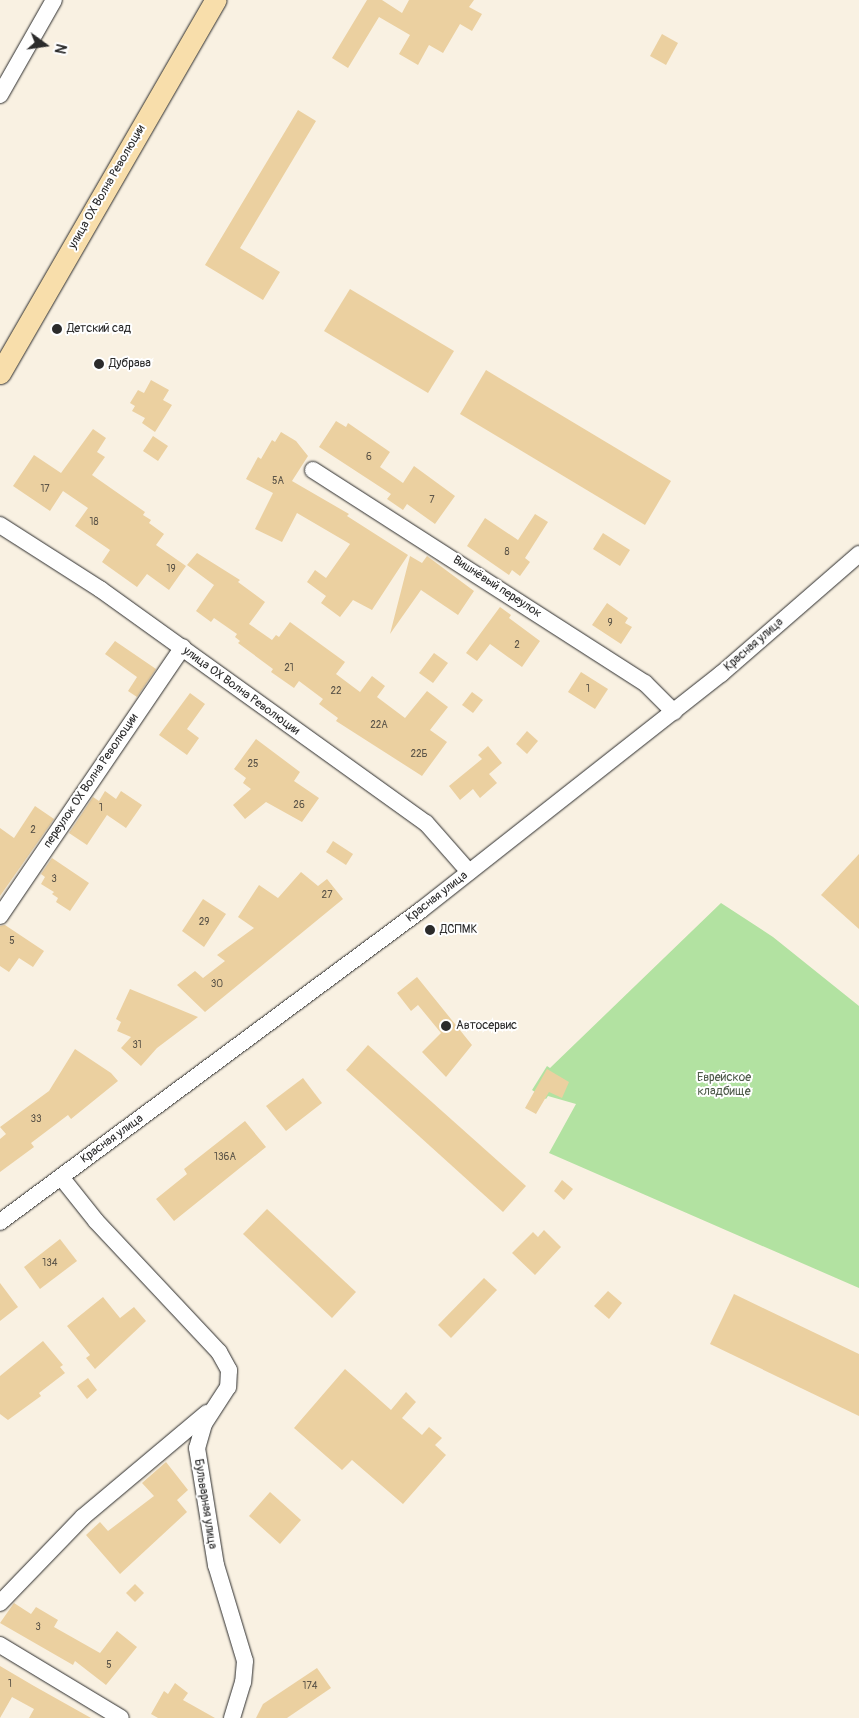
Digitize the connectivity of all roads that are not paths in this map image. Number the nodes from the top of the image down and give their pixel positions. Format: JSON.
{"nodes":[{"id":1,"x":54,"y":0,"type":"edge"},
{"id":2,"x":215,"y":0,"type":"edge"},
{"id":3,"x":0,"y":95,"type":"edge"},
{"id":4,"x":0,"y":373,"type":"edge"},
{"id":5,"x":313,"y":470,"type":"dead end"},
{"id":6,"x":0,"y":525,"type":"edge"},
{"id":7,"x":859,"y":554,"type":"edge"},
{"id":8,"x":183,"y":647,"type":"junction"},
{"id":9,"x":674,"y":712,"type":"junction"},
{"id":10,"x":469,"y":872,"type":"junction"},
{"id":11,"x":0,"y":916,"type":"edge"},
{"id":12,"x":61,"y":1177,"type":"junction"},
{"id":13,"x":0,"y":1222,"type":"edge"},
{"id":14,"x":212,"y":1409,"type":"junction"},
{"id":15,"x":0,"y":1603,"type":"edge"},
{"id":16,"x":0,"y":1645,"type":"edge"},
{"id":17,"x":121,"y":1718,"type":"edge"},
{"id":18,"x":232,"y":1718,"type":"edge"}],
"edges":[{"from":1,"to":3,"type":"street"},
{"from":2,"to":4,"type":"main road","name":"улица ОХ Волна Революции"},
{"from":5,"to":9,"type":"street","name":"Вишнёвый переулок"},
{"from":6,"to":8,"type":"street","name":"улица ОХ Волна Революции"},
{"from":7,"to":9,"type":"street","name":"Красная улица"},
{"from":8,"to":10,"type":"street","name":"улица ОХ Волна Революции"},
{"from":8,"to":11,"type":"street","name":"переулок ОХ Волна Революции"},
{"from":9,"to":10,"type":"street","name":"Красная улица"},
{"from":10,"to":12,"type":"street","name":"Красная улица"},
{"from":12,"to":13,"type":"street","name":"Красная улица"},
{"from":12,"to":14,"type":"street","name":"Бульварная улица"},
{"from":14,"to":15,"type":"street"},
{"from":14,"to":18,"type":"street","name":"Бульварная улица"},
{"from":16,"to":17,"type":"street"}]}
